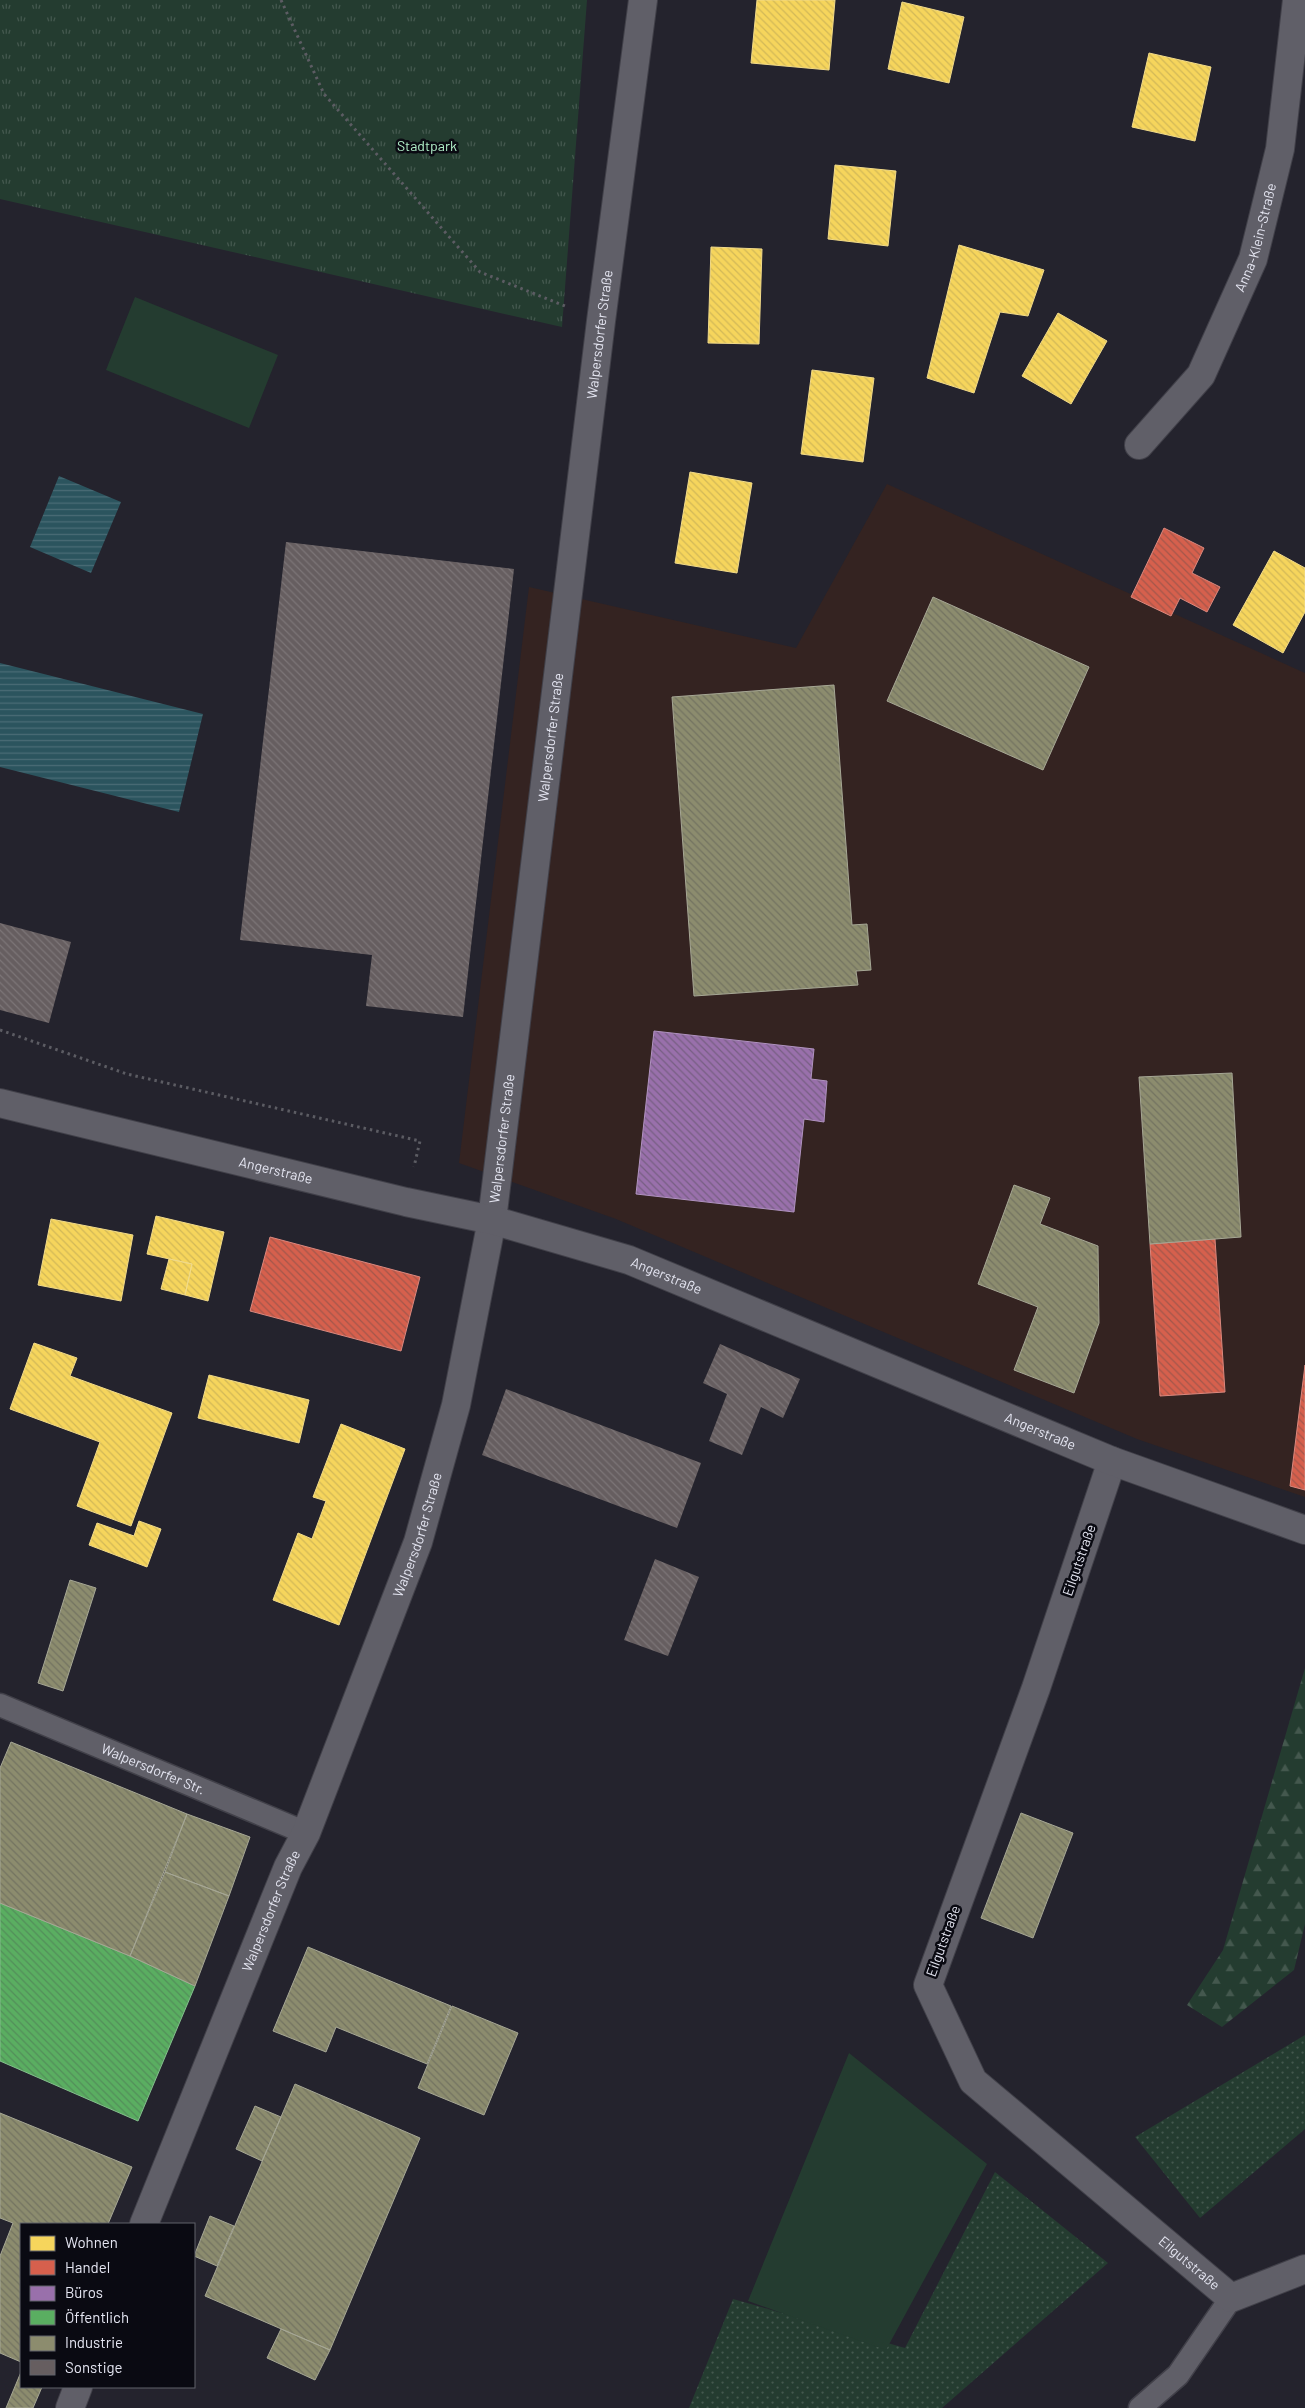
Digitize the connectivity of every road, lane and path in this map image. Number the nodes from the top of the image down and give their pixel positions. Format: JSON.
{"nodes":[{"id":1,"x":281,"y":0,"type":"edge"},
{"id":2,"x":643,"y":0,"type":"edge"},
{"id":3,"x":1297,"y":0,"type":"edge"},
{"id":4,"x":601,"y":321,"type":"junction"},
{"id":5,"x":1139,"y":445,"type":"dead end"},
{"id":6,"x":0,"y":1030,"type":"edge"},
{"id":7,"x":0,"y":1103,"type":"edge"},
{"id":8,"x":406,"y":1202,"type":"junction"},
{"id":9,"x":492,"y":1220,"type":"junction"},
{"id":10,"x":1112,"y":1461,"type":"junction"},
{"id":11,"x":1305,"y":1530,"type":"edge"},
{"id":12,"x":0,"y":1705,"type":"edge"},
{"id":13,"x":306,"y":1833,"type":"junction"},
{"id":14,"x":144,"y":2223,"type":"edge"},
{"id":15,"x":1305,"y":2269,"type":"edge"},
{"id":16,"x":1231,"y":2298,"type":"junction"},
{"id":17,"x":78,"y":2388,"type":"edge"},
{"id":18,"x":70,"y":2408,"type":"edge"},
{"id":19,"x":1140,"y":2408,"type":"edge"}],
"edges":[{"from":1,"to":4,"type":"path"},
{"from":2,"to":4,"type":"street","name":"Walpersdorfer Straße"},
{"from":3,"to":5,"type":"street","name":"Anna-Klein-Straße"},
{"from":4,"to":9,"type":"street","name":"Walpersdorfer Straße"},
{"from":6,"to":8,"type":"path"},
{"from":7,"to":8,"type":"street","name":"Angerstraße"},
{"from":8,"to":9,"type":"street","name":"Angerstraße"},
{"from":9,"to":10,"type":"street","name":"Angerstraße"},
{"from":9,"to":13,"type":"street","name":"Walpersdorfer Straße"},
{"from":10,"to":11,"type":"street","name":"Angerstraße"},
{"from":10,"to":16,"type":"street","name":"Eilgutstraße"},
{"from":12,"to":13,"type":"lane","name":"Walpersdorfer Str."},
{"from":13,"to":14,"type":"street","name":"Walpersdorfer Straße"},
{"from":15,"to":16,"type":"street","name":"Eilgutstraße"},
{"from":16,"to":19,"type":"lane"},
{"from":17,"to":18,"type":"street"}]}
